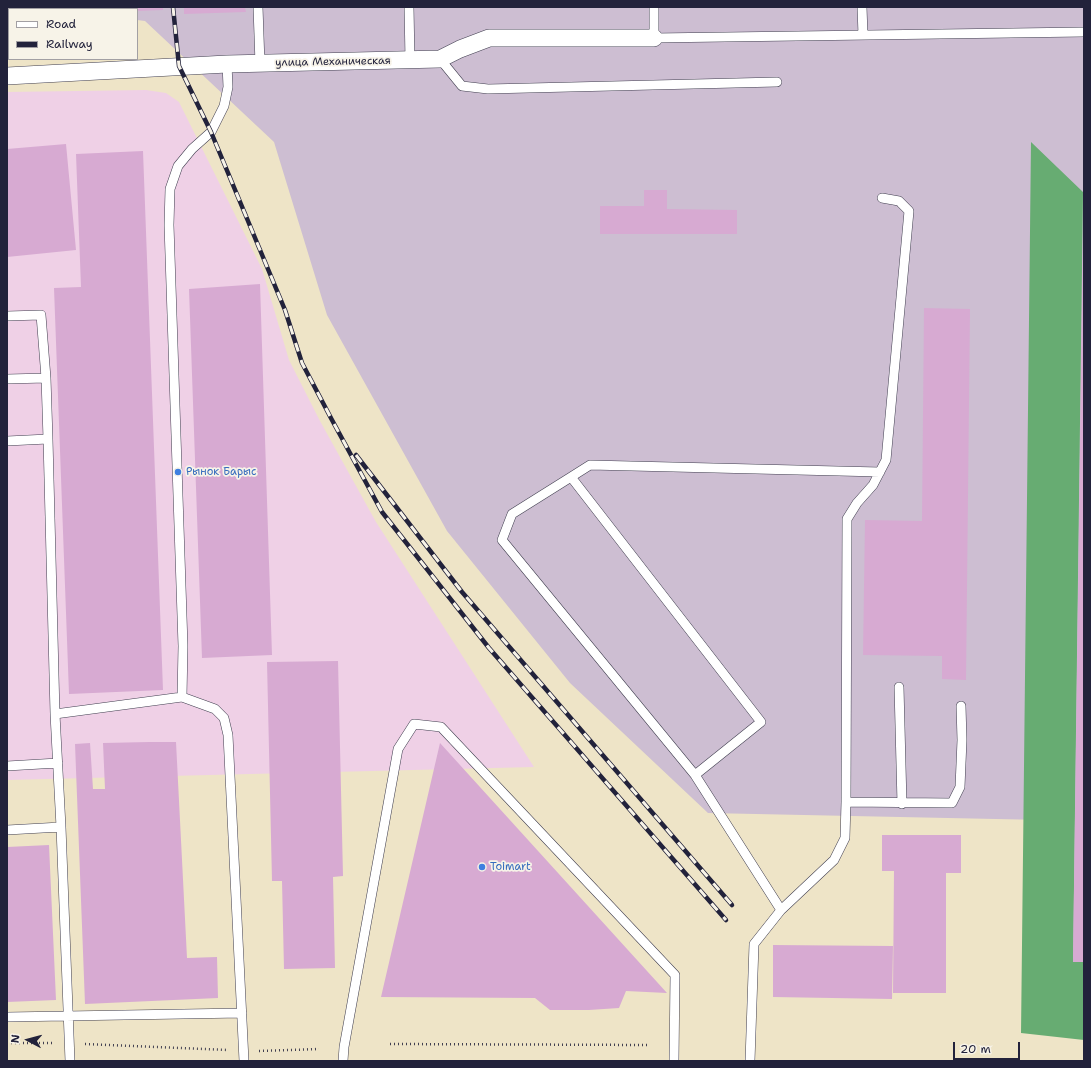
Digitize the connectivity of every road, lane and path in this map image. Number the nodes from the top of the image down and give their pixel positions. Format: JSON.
{"nodes":[{"id":1,"x":258,"y":7,"type":"edge"},
{"id":2,"x":409,"y":7,"type":"edge"},
{"id":3,"x":654,"y":7,"type":"edge"},
{"id":4,"x":862,"y":7,"type":"edge"},
{"id":5,"x":1084,"y":32,"type":"edge"},
{"id":6,"x":863,"y":35,"type":"junction"},
{"id":7,"x":654,"y":38,"type":"junction"},
{"id":8,"x":440,"y":59,"type":"junction"},
{"id":9,"x":410,"y":60,"type":"junction"},
{"id":10,"x":227,"y":64,"type":"junction"},
{"id":11,"x":260,"y":64,"type":"junction"},
{"id":12,"x":7,"y":76,"type":"edge"},
{"id":13,"x":777,"y":82,"type":"dead end"},
{"id":14,"x":882,"y":198,"type":"dead end"},
{"id":15,"x":7,"y":316,"type":"edge"},
{"id":16,"x":46,"y":378,"type":"junction"},
{"id":17,"x":7,"y":380,"type":"edge"},
{"id":18,"x":48,"y":438,"type":"junction"},
{"id":19,"x":7,"y":441,"type":"edge"},
{"id":20,"x":880,"y":472,"type":"junction"},
{"id":21,"x":571,"y":477,"type":"junction"},
{"id":22,"x":899,"y":687,"type":"dead end"},
{"id":23,"x":182,"y":697,"type":"junction"},
{"id":24,"x":961,"y":706,"type":"dead end"},
{"id":25,"x":54,"y":714,"type":"junction"},
{"id":26,"x":58,"y":763,"type":"junction"},
{"id":27,"x":7,"y":766,"type":"edge"},
{"id":28,"x":695,"y":775,"type":"junction"},
{"id":29,"x":846,"y":802,"type":"junction"},
{"id":30,"x":902,"y":804,"type":"junction"},
{"id":31,"x":61,"y":827,"type":"junction"},
{"id":32,"x":7,"y":830,"type":"edge"},
{"id":33,"x":782,"y":910,"type":"junction"},
{"id":34,"x":242,"y":1013,"type":"junction"},
{"id":35,"x":7,"y":1017,"type":"edge"},
{"id":36,"x":68,"y":1017,"type":"junction"},
{"id":37,"x":7,"y":1043,"type":"edge"},
{"id":38,"x":69,"y":1043,"type":"junction"},
{"id":39,"x":390,"y":1044,"type":"dead end"},
{"id":40,"x":648,"y":1045,"type":"dead end"},
{"id":41,"x":319,"y":1049,"type":"dead end"},
{"id":42,"x":244,"y":1051,"type":"junction"},
{"id":43,"x":70,"y":1061,"type":"edge"},
{"id":44,"x":244,"y":1061,"type":"edge"},
{"id":45,"x":343,"y":1061,"type":"edge"},
{"id":46,"x":674,"y":1061,"type":"edge"},
{"id":47,"x":750,"y":1061,"type":"edge"}],
"edges":[{"from":1,"to":11,"type":"lane"},
{"from":2,"to":9,"type":"lane"},
{"from":3,"to":7,"type":"lane"},
{"from":4,"to":6,"type":"lane"},
{"from":5,"to":6,"type":"lane"},
{"from":6,"to":7,"type":"lane"},
{"from":7,"to":8,"type":"street","name":"улица Механическая"},
{"from":8,"to":9,"type":"street","name":"улица Механическая"},
{"from":8,"to":13,"type":"lane"},
{"from":9,"to":11,"type":"street","name":"улица Механическая"},
{"from":10,"to":11,"type":"street","name":"улица Механическая"},
{"from":10,"to":12,"type":"street","name":"улица Механическая"},
{"from":10,"to":23,"type":"lane"},
{"from":14,"to":20,"type":"lane"},
{"from":15,"to":16,"type":"lane"},
{"from":16,"to":17,"type":"lane"},
{"from":16,"to":18,"type":"lane"},
{"from":18,"to":19,"type":"lane"},
{"from":18,"to":25,"type":"lane"},
{"from":20,"to":21,"type":"lane"},
{"from":20,"to":29,"type":"lane"},
{"from":21,"to":28,"type":"lane"},
{"from":21,"to":28,"type":"lane"},
{"from":22,"to":30,"type":"lane"},
{"from":23,"to":25,"type":"lane"},
{"from":23,"to":34,"type":"lane"},
{"from":24,"to":30,"type":"lane"},
{"from":25,"to":26,"type":"lane"},
{"from":26,"to":27,"type":"lane"},
{"from":26,"to":31,"type":"lane"},
{"from":28,"to":33,"type":"lane"},
{"from":29,"to":30,"type":"lane"},
{"from":29,"to":33,"type":"lane"},
{"from":31,"to":32,"type":"lane"},
{"from":31,"to":36,"type":"lane"},
{"from":33,"to":47,"type":"lane"},
{"from":34,"to":36,"type":"lane"},
{"from":34,"to":42,"type":"lane"},
{"from":35,"to":36,"type":"lane"},
{"from":36,"to":38,"type":"lane"},
{"from":37,"to":38,"type":"path"},
{"from":38,"to":42,"type":"path"},
{"from":38,"to":43,"type":"lane"},
{"from":39,"to":40,"type":"path"},
{"from":41,"to":42,"type":"path"},
{"from":42,"to":44,"type":"lane"},
{"from":45,"to":46,"type":"lane"}]}
